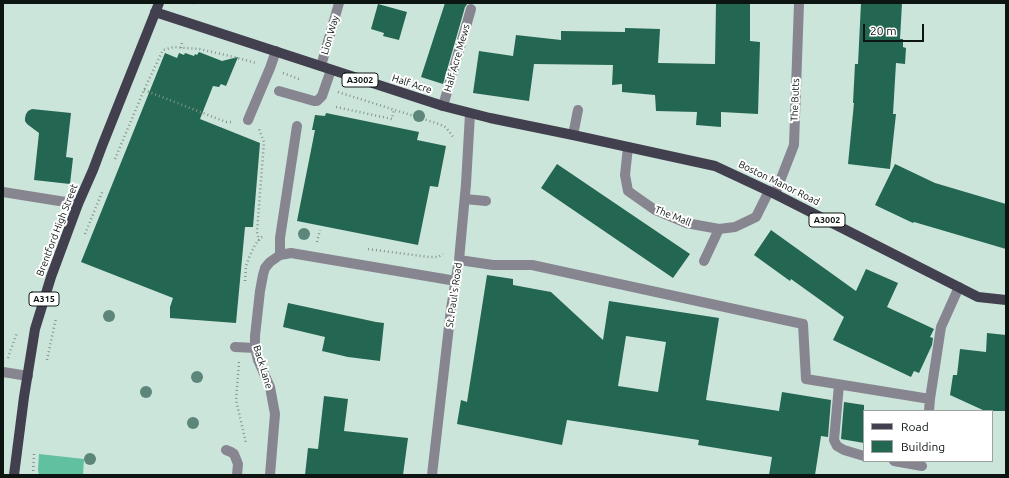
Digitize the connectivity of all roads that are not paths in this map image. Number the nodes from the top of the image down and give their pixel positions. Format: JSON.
{"nodes":[{"id":1,"x":339,"y":3,"type":"edge"},
{"id":2,"x":798,"y":3,"type":"edge"},
{"id":3,"x":157,"y":8,"type":"edge"},
{"id":4,"x":471,"y":9,"type":"dead end"},
{"id":5,"x":276,"y":51,"type":"junction"},
{"id":6,"x":326,"y":68,"type":"junction"},
{"id":7,"x":279,"y":91,"type":"dead end"},
{"id":8,"x":443,"y":106,"type":"junction"},
{"id":9,"x":578,"y":110,"type":"dead end"},
{"id":10,"x":470,"y":114,"type":"junction"},
{"id":11,"x":248,"y":120,"type":"road end"},
{"id":12,"x":297,"y":126,"type":"dead end"},
{"id":13,"x":573,"y":135,"type":"junction"},
{"id":14,"x":628,"y":147,"type":"junction"},
{"id":15,"x":644,"y":151,"type":"joint"},
{"id":16,"x":3,"y":192,"type":"edge"},
{"id":17,"x":772,"y":193,"type":"junction"},
{"id":18,"x":465,"y":199,"type":"junction"},
{"id":19,"x":486,"y":201,"type":"dead end"},
{"id":20,"x":78,"y":204,"type":"junction"},
{"id":21,"x":719,"y":229,"type":"junction"},
{"id":22,"x":280,"y":255,"type":"junction"},
{"id":23,"x":459,"y":260,"type":"junction"},
{"id":24,"x":704,"y":261,"type":"dead end"},
{"id":25,"x":456,"y":281,"type":"junction"},
{"id":26,"x":959,"y":287,"type":"junction"},
{"id":27,"x":1006,"y":300,"type":"edge"},
{"id":28,"x":237,"y":348,"type":"road end"},
{"id":29,"x":255,"y":348,"type":"junction"},
{"id":30,"x":3,"y":372,"type":"edge"},
{"id":31,"x":28,"y":376,"type":"junction"},
{"id":32,"x":839,"y":385,"type":"junction"},
{"id":33,"x":930,"y":399,"type":"junction"},
{"id":34,"x":929,"y":410,"type":"edge"},
{"id":35,"x":226,"y":450,"type":"dead end"},
{"id":36,"x":863,"y":456,"type":"edge"},
{"id":37,"x":908,"y":462,"type":"edge"},
{"id":38,"x":922,"y":463,"type":"edge"},
{"id":39,"x":14,"y":475,"type":"edge"},
{"id":40,"x":237,"y":475,"type":"edge"},
{"id":41,"x":270,"y":475,"type":"edge"},
{"id":42,"x":432,"y":475,"type":"edge"},
{"id":43,"x":928,"y":475,"type":"edge"}],
"edges":[{"from":1,"to":6,"type":"street","name":"Lion Way"},
{"from":2,"to":17,"type":"street","name":"The Butts"},
{"from":3,"to":5,"type":"main road","name":"Half Acre","number":"A3002"},
{"from":3,"to":20,"type":"main road","name":"Brentford High Street","number":"A315"},
{"from":4,"to":8,"type":"street","name":"Half Acre Mews"},
{"from":5,"to":6,"type":"main road","name":"Half Acre","number":"A3002"},
{"from":5,"to":11,"type":"street"},
{"from":6,"to":7,"type":"street","name":"Lion Way"},
{"from":6,"to":8,"type":"main road","name":"Half Acre","number":"A3002"},
{"from":8,"to":10,"type":"main road","name":"Half Acre","number":"A3002"},
{"from":9,"to":13,"type":"street"},
{"from":10,"to":13,"type":"main road","name":"Half Acre","number":"A3002"},
{"from":10,"to":18,"type":"street","name":"St. Paul's Road"},
{"from":12,"to":22,"type":"street"},
{"from":13,"to":14,"type":"main road","name":"Half Acre","number":"A3002"},
{"from":14,"to":15,"type":"main road","name":"Half Acre","number":"A3002"},
{"from":14,"to":21,"type":"street","name":"The Mall"},
{"from":15,"to":17,"type":"main road","name":"Boston Manor Road","number":"A3002"},
{"from":16,"to":20,"type":"street"},
{"from":17,"to":21,"type":"street","name":"The Mall"},
{"from":17,"to":26,"type":"main road","name":"Boston Manor Road","number":"A3002"},
{"from":18,"to":19,"type":"street"},
{"from":18,"to":23,"type":"street","name":"St. Paul's Road"},
{"from":20,"to":31,"type":"main road","name":"Brentford High Street","number":"A315"},
{"from":21,"to":24,"type":"street"},
{"from":22,"to":25,"type":"street"},
{"from":22,"to":29,"type":"street","name":"Back Lane"},
{"from":23,"to":25,"type":"street","name":"St. Paul's Road"},
{"from":23,"to":32,"type":"street"},
{"from":25,"to":42,"type":"street","name":"St. Paul's Road"},
{"from":26,"to":27,"type":"main road","name":"Boston Manor Road","number":"A3002"},
{"from":26,"to":33,"type":"street"},
{"from":28,"to":29,"type":"street"},
{"from":29,"to":41,"type":"street","name":"Back Lane"},
{"from":30,"to":31,"type":"street"},
{"from":31,"to":39,"type":"main road","name":"Brentford High Street","number":"A315"},
{"from":32,"to":33,"type":"street"},
{"from":32,"to":36,"type":"street"},
{"from":33,"to":34,"type":"street"},
{"from":35,"to":40,"type":"street"},
{"from":37,"to":38,"type":"street"},
{"from":38,"to":43,"type":"street"}]}
